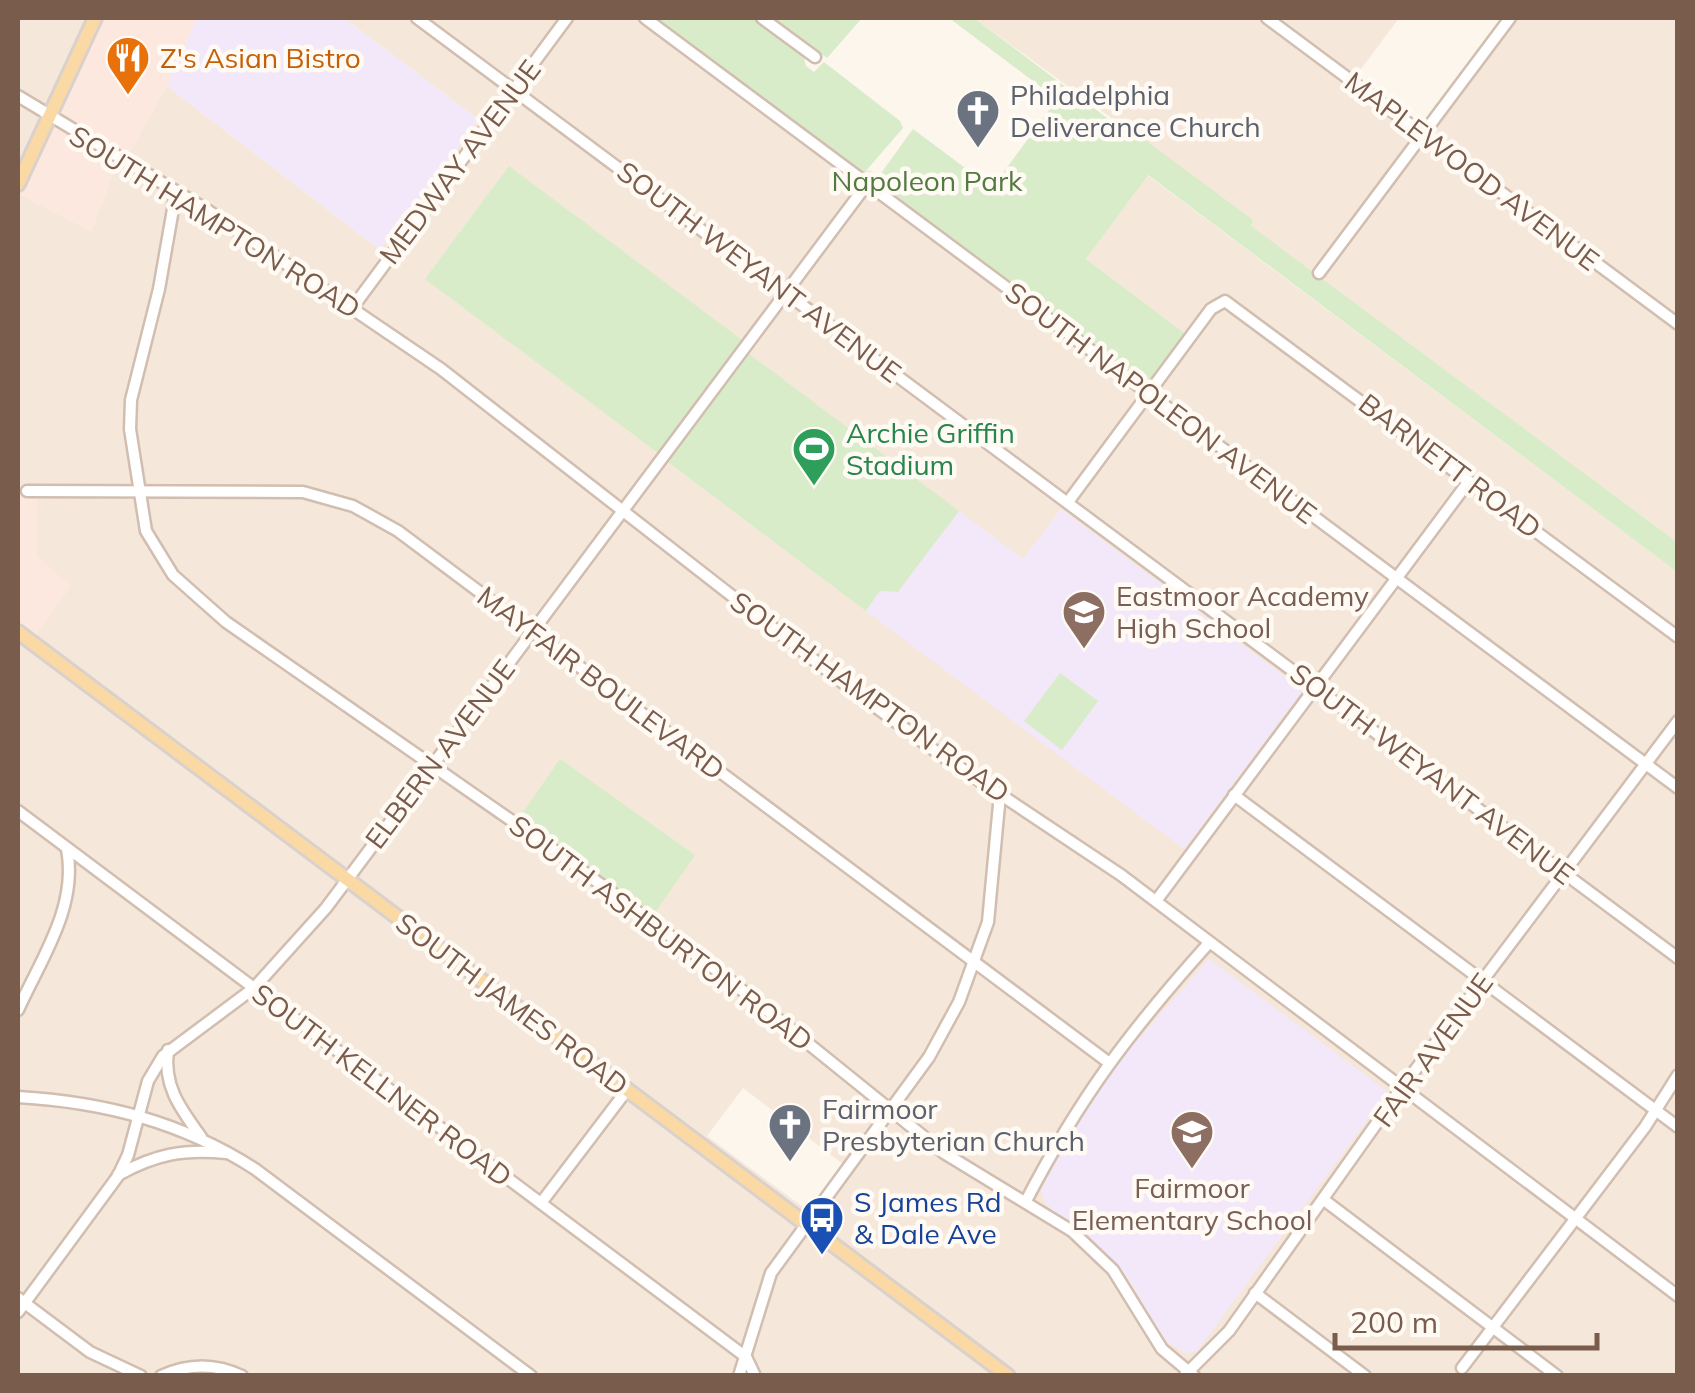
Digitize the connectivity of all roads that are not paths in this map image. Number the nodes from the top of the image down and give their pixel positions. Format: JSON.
{"nodes":[{"id":1,"x":95,"y":18,"type":"edge"},
{"id":2,"x":418,"y":18,"type":"edge"},
{"id":3,"x":568,"y":18,"type":"edge"},
{"id":4,"x":645,"y":18,"type":"edge"},
{"id":5,"x":762,"y":18,"type":"edge"},
{"id":6,"x":1267,"y":18,"type":"edge"},
{"id":7,"x":1510,"y":18,"type":"edge"},
{"id":8,"x":815,"y":56,"type":"dead end"},
{"id":9,"x":514,"y":89,"type":"junction"},
{"id":10,"x":18,"y":96,"type":"edge"},
{"id":11,"x":48,"y":118,"type":"junction"},
{"id":12,"x":1423,"y":134,"type":"junction"},
{"id":13,"x":18,"y":184,"type":"edge"},
{"id":14,"x":867,"y":184,"type":"junction"},
{"id":15,"x":176,"y":192,"type":"junction"},
{"id":16,"x":1319,"y":274,"type":"dead end"},
{"id":17,"x":787,"y":292,"type":"junction"},
{"id":18,"x":353,"y":307,"type":"junction"},
{"id":19,"x":1678,"y":324,"type":"edge"},
{"id":20,"x":1148,"y":394,"type":"junction"},
{"id":21,"x":1470,"y":481,"type":"junction"},
{"id":22,"x":138,"y":489,"type":"junction"},
{"id":23,"x":27,"y":490,"type":"dead end"},
{"id":24,"x":1068,"y":502,"type":"junction"},
{"id":25,"x":623,"y":510,"type":"junction"},
{"id":26,"x":1396,"y":578,"type":"junction"},
{"id":27,"x":18,"y":632,"type":"edge"},
{"id":28,"x":533,"y":632,"type":"junction"},
{"id":29,"x":1678,"y":637,"type":"edge"},
{"id":30,"x":1315,"y":687,"type":"junction"},
{"id":31,"x":1678,"y":721,"type":"edge"},
{"id":32,"x":432,"y":764,"type":"junction"},
{"id":33,"x":1645,"y":764,"type":"junction"},
{"id":34,"x":1678,"y":788,"type":"edge"},
{"id":35,"x":1000,"y":794,"type":"junction"},
{"id":36,"x":1234,"y":796,"type":"junction"},
{"id":37,"x":18,"y":811,"type":"edge"},
{"id":38,"x":68,"y":848,"type":"junction"},
{"id":39,"x":1564,"y":873,"type":"junction"},
{"id":40,"x":347,"y":880,"type":"junction"},
{"id":41,"x":1156,"y":901,"type":"junction"},
{"id":42,"x":1208,"y":944,"type":"junction"},
{"id":43,"x":1678,"y":958,"type":"edge"},
{"id":44,"x":975,"y":963,"type":"junction"},
{"id":45,"x":1482,"y":980,"type":"junction"},
{"id":46,"x":254,"y":988,"type":"junction"},
{"id":47,"x":18,"y":1010,"type":"edge"},
{"id":48,"x":168,"y":1050,"type":"junction"},
{"id":49,"x":1108,"y":1062,"type":"junction"},
{"id":50,"x":1678,"y":1076,"type":"edge"},
{"id":51,"x":1401,"y":1089,"type":"junction"},
{"id":52,"x":627,"y":1090,"type":"junction"},
{"id":53,"x":18,"y":1096,"type":"edge"},
{"id":54,"x":891,"y":1110,"type":"junction"},
{"id":55,"x":1656,"y":1111,"type":"junction"},
{"id":56,"x":140,"y":1114,"type":"junction"},
{"id":57,"x":1678,"y":1127,"type":"edge"},
{"id":58,"x":201,"y":1138,"type":"junction"},
{"id":59,"x":231,"y":1154,"type":"junction"},
{"id":60,"x":118,"y":1176,"type":"junction"},
{"id":61,"x":1324,"y":1200,"type":"junction"},
{"id":62,"x":1026,"y":1202,"type":"junction"},
{"id":63,"x":541,"y":1204,"type":"junction"},
{"id":64,"x":1574,"y":1219,"type":"junction"},
{"id":65,"x":806,"y":1224,"type":"junction"},
{"id":66,"x":1255,"y":1293,"type":"junction"},
{"id":67,"x":1678,"y":1296,"type":"edge"},
{"id":68,"x":20,"y":1304,"type":"edge"},
{"id":69,"x":1492,"y":1327,"type":"junction"},
{"id":70,"x":746,"y":1358,"type":"junction"},
{"id":71,"x":1462,"y":1368,"type":"dead end"},
{"id":72,"x":1000,"y":1373,"type":"edge"},
{"id":73,"x":1188,"y":1374,"type":"edge"},
{"id":74,"x":141,"y":1376,"type":"edge"},
{"id":75,"x":161,"y":1376,"type":"edge"},
{"id":76,"x":242,"y":1376,"type":"edge"},
{"id":77,"x":531,"y":1376,"type":"edge"},
{"id":78,"x":739,"y":1376,"type":"edge"},
{"id":79,"x":755,"y":1376,"type":"edge"},
{"id":80,"x":1365,"y":1376,"type":"edge"},
{"id":81,"x":1557,"y":1376,"type":"edge"}],
"edges":[{"from":1,"to":11,"type":"main road"},
{"from":2,"to":9,"type":"street","name":"SOUTH WEYANT AVENUE"},
{"from":3,"to":9,"type":"street","name":"MEDWAY AVENUE"},
{"from":4,"to":14,"type":"street","name":"SOUTH NAPOLEON AVENUE"},
{"from":5,"to":8,"type":"street"},
{"from":6,"to":12,"type":"street","name":"MAPLEWOOD AVENUE"},
{"from":7,"to":12,"type":"street"},
{"from":9,"to":17,"type":"street","name":"SOUTH WEYANT AVENUE"},
{"from":9,"to":18,"type":"street","name":"MEDWAY AVENUE"},
{"from":10,"to":11,"type":"street","name":"SOUTH HAMPTON ROAD"},
{"from":11,"to":13,"type":"main road"},
{"from":11,"to":15,"type":"street","name":"SOUTH HAMPTON ROAD"},
{"from":12,"to":16,"type":"street"},
{"from":12,"to":19,"type":"street","name":"MAPLEWOOD AVENUE"},
{"from":14,"to":17,"type":"street","name":"ELBERN AVENUE"},
{"from":14,"to":20,"type":"street","name":"SOUTH NAPOLEON AVENUE"},
{"from":15,"to":18,"type":"street","name":"SOUTH HAMPTON ROAD"},
{"from":15,"to":22,"type":"street","name":"SOUTH ASHBURTON ROAD"},
{"from":17,"to":24,"type":"street","name":"SOUTH WEYANT AVENUE"},
{"from":17,"to":25,"type":"street","name":"ELBERN AVENUE"},
{"from":18,"to":25,"type":"street","name":"SOUTH HAMPTON ROAD"},
{"from":20,"to":21,"type":"street","name":"BARNETT ROAD"},
{"from":20,"to":24,"type":"street"},
{"from":20,"to":26,"type":"street","name":"SOUTH NAPOLEON AVENUE"},
{"from":21,"to":26,"type":"street"},
{"from":21,"to":29,"type":"street","name":"BARNETT ROAD"},
{"from":22,"to":23,"type":"street","name":"MAYFAIR BOULEVARD"},
{"from":22,"to":28,"type":"street","name":"MAYFAIR BOULEVARD"},
{"from":22,"to":32,"type":"street","name":"SOUTH ASHBURTON ROAD"},
{"from":24,"to":30,"type":"street","name":"SOUTH WEYANT AVENUE"},
{"from":25,"to":28,"type":"street","name":"ELBERN AVENUE"},
{"from":25,"to":35,"type":"street","name":"SOUTH HAMPTON ROAD"},
{"from":26,"to":30,"type":"street"},
{"from":26,"to":33,"type":"street","name":"SOUTH NAPOLEON AVENUE"},
{"from":27,"to":40,"type":"main road","name":"SOUTH JAMES ROAD"},
{"from":28,"to":32,"type":"street","name":"ELBERN AVENUE"},
{"from":28,"to":44,"type":"street","name":"MAYFAIR BOULEVARD"},
{"from":30,"to":36,"type":"street"},
{"from":30,"to":39,"type":"street","name":"SOUTH WEYANT AVENUE"},
{"from":31,"to":33,"type":"street","name":"FAIR AVENUE"},
{"from":32,"to":40,"type":"street","name":"ELBERN AVENUE"},
{"from":32,"to":54,"type":"street","name":"SOUTH ASHBURTON ROAD"},
{"from":33,"to":34,"type":"street","name":"SOUTH NAPOLEON AVENUE"},
{"from":33,"to":39,"type":"street","name":"FAIR AVENUE"},
{"from":35,"to":41,"type":"street","name":"SOUTH HAMPTON ROAD"},
{"from":35,"to":44,"type":"street"},
{"from":36,"to":41,"type":"street"},
{"from":36,"to":45,"type":"street"},
{"from":37,"to":38,"type":"street","name":"SOUTH KELLNER ROAD"},
{"from":38,"to":46,"type":"street","name":"SOUTH KELLNER ROAD"},
{"from":38,"to":47,"type":"street"},
{"from":39,"to":43,"type":"street","name":"SOUTH WEYANT AVENUE"},
{"from":39,"to":45,"type":"street","name":"FAIR AVENUE"},
{"from":40,"to":46,"type":"street","name":"ELBERN AVENUE"},
{"from":40,"to":52,"type":"main road","name":"SOUTH JAMES ROAD"},
{"from":41,"to":42,"type":"street","name":"SOUTH HAMPTON ROAD"},
{"from":42,"to":49,"type":"street"},
{"from":42,"to":51,"type":"street","name":"SOUTH HAMPTON ROAD"},
{"from":44,"to":49,"type":"street","name":"MAYFAIR BOULEVARD"},
{"from":44,"to":54,"type":"street"},
{"from":45,"to":51,"type":"street","name":"FAIR AVENUE"},
{"from":45,"to":55,"type":"street"},
{"from":46,"to":48,"type":"street","name":"ELBERN AVENUE"},
{"from":46,"to":63,"type":"street","name":"SOUTH KELLNER ROAD"},
{"from":48,"to":56,"type":"street","name":"ELBERN AVENUE"},
{"from":48,"to":58,"type":"street"},
{"from":49,"to":62,"type":"street"},
{"from":50,"to":55,"type":"street"},
{"from":51,"to":61,"type":"street","name":"FAIR AVENUE"},
{"from":51,"to":64,"type":"street","name":"SOUTH HAMPTON ROAD"},
{"from":52,"to":63,"type":"street"},
{"from":52,"to":65,"type":"main road","name":"SOUTH JAMES ROAD"},
{"from":53,"to":56,"type":"street"},
{"from":54,"to":62,"type":"street","name":"SOUTH ASHBURTON ROAD"},
{"from":54,"to":65,"type":"street"},
{"from":55,"to":57,"type":"street"},
{"from":55,"to":64,"type":"street"},
{"from":56,"to":58,"type":"street"},
{"from":56,"to":60,"type":"street","name":"ELBERN AVENUE"},
{"from":58,"to":59,"type":"street"},
{"from":59,"to":60,"type":"street"},
{"from":59,"to":77,"type":"street"},
{"from":60,"to":68,"type":"street","name":"ELBERN AVENUE"},
{"from":61,"to":66,"type":"street","name":"FAIR AVENUE"},
{"from":61,"to":69,"type":"street"},
{"from":62,"to":73,"type":"street","name":"SOUTH ASHBURTON ROAD"},
{"from":63,"to":70,"type":"street","name":"SOUTH KELLNER ROAD"},
{"from":64,"to":67,"type":"street","name":"SOUTH HAMPTON ROAD"},
{"from":64,"to":69,"type":"street"},
{"from":65,"to":70,"type":"street"},
{"from":65,"to":72,"type":"main road","name":"SOUTH JAMES ROAD"},
{"from":66,"to":73,"type":"street","name":"FAIR AVENUE"},
{"from":66,"to":80,"type":"street"},
{"from":68,"to":74,"type":"street"},
{"from":69,"to":71,"type":"street"},
{"from":69,"to":81,"type":"street"},
{"from":70,"to":78,"type":"street"},
{"from":70,"to":79,"type":"street"},
{"from":75,"to":76,"type":"street"}]}
